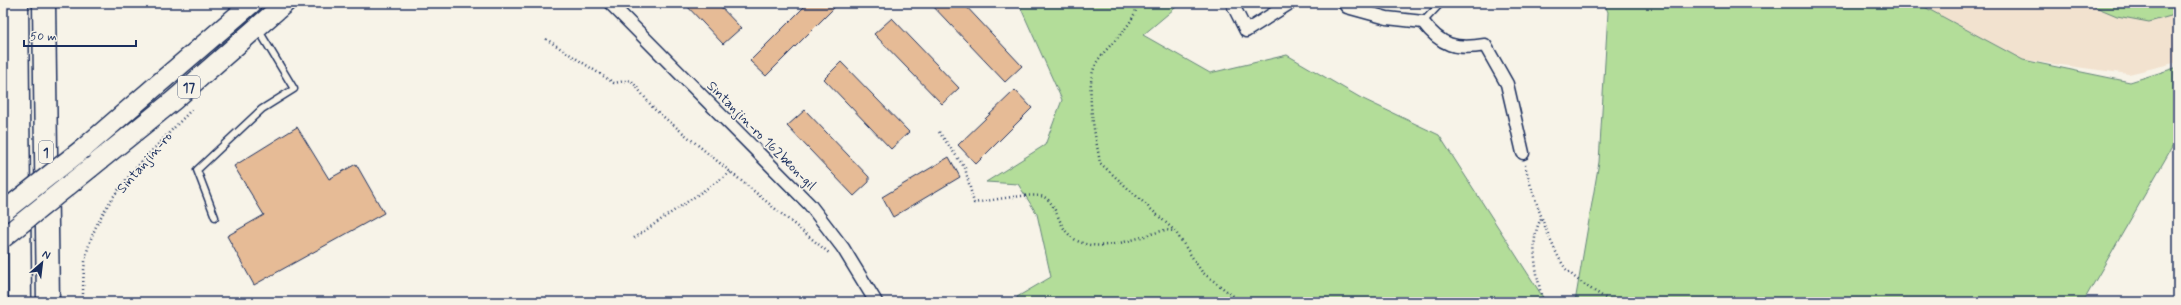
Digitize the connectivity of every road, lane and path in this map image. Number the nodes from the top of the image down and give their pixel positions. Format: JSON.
{"nodes":[{"id":1,"x":17,"y":3,"type":"edge"},
{"id":2,"x":44,"y":3,"type":"edge"},
{"id":3,"x":252,"y":3,"type":"edge"},
{"id":4,"x":285,"y":3,"type":"edge"},
{"id":5,"x":610,"y":3,"type":"edge"},
{"id":6,"x":1138,"y":3,"type":"edge"},
{"id":7,"x":1232,"y":3,"type":"edge"},
{"id":8,"x":1290,"y":3,"type":"edge"},
{"id":9,"x":1344,"y":3,"type":"edge"},
{"id":10,"x":1439,"y":5,"type":"dead end"},
{"id":11,"x":1423,"y":22,"type":"junction"},
{"id":12,"x":257,"y":27,"type":"junction"},
{"id":13,"x":546,"y":38,"type":"dead end"},
{"id":14,"x":194,"y":106,"type":"dead end"},
{"id":15,"x":939,"y":132,"type":"dead end"},
{"id":16,"x":1523,"y":153,"type":"joint"},
{"id":17,"x":731,"y":172,"type":"junction"},
{"id":18,"x":3,"y":212,"type":"edge"},
{"id":19,"x":1542,"y":216,"type":"junction"},
{"id":20,"x":215,"y":217,"type":"dead end"},
{"id":21,"x":1175,"y":231,"type":"junction"},
{"id":22,"x":3,"y":238,"type":"edge"},
{"id":23,"x":634,"y":238,"type":"dead end"},
{"id":24,"x":832,"y":256,"type":"dead end"},
{"id":25,"x":20,"y":302,"type":"edge"},
{"id":26,"x":48,"y":302,"type":"edge"},
{"id":27,"x":84,"y":302,"type":"edge"},
{"id":28,"x":876,"y":302,"type":"edge"},
{"id":29,"x":1242,"y":302,"type":"edge"},
{"id":30,"x":1542,"y":302,"type":"edge"},
{"id":31,"x":1612,"y":302,"type":"edge"}],
"edges":[{"from":1,"to":25,"type":"highway","number":"1"},
{"from":2,"to":26,"type":"highway","number":"1"},
{"from":3,"to":18,"type":"main road","number":"17","bridge":true},
{"from":4,"to":12,"type":"main road","name":"Sintanjin-ro","number":"17"},
{"from":5,"to":28,"type":"street","name":"Sintanjin-ro 162beon-gil"},
{"from":6,"to":21,"type":"path"},
{"from":7,"to":8,"type":"street"},
{"from":9,"to":11,"type":"street"},
{"from":10,"to":11,"type":"lane"},
{"from":11,"to":16,"type":"street"},
{"from":12,"to":20,"type":"lane"},
{"from":12,"to":22,"type":"main road","name":"Sintanjin-ro","number":"17","bridge":true},
{"from":13,"to":17,"type":"path"},
{"from":14,"to":27,"type":"path","name":"Sintanjin-ro"},
{"from":15,"to":21,"type":"path"},
{"from":16,"to":19,"type":"path"},
{"from":17,"to":23,"type":"path"},
{"from":17,"to":24,"type":"path"},
{"from":19,"to":30,"type":"path"},
{"from":19,"to":31,"type":"path"},
{"from":21,"to":29,"type":"path"}]}
